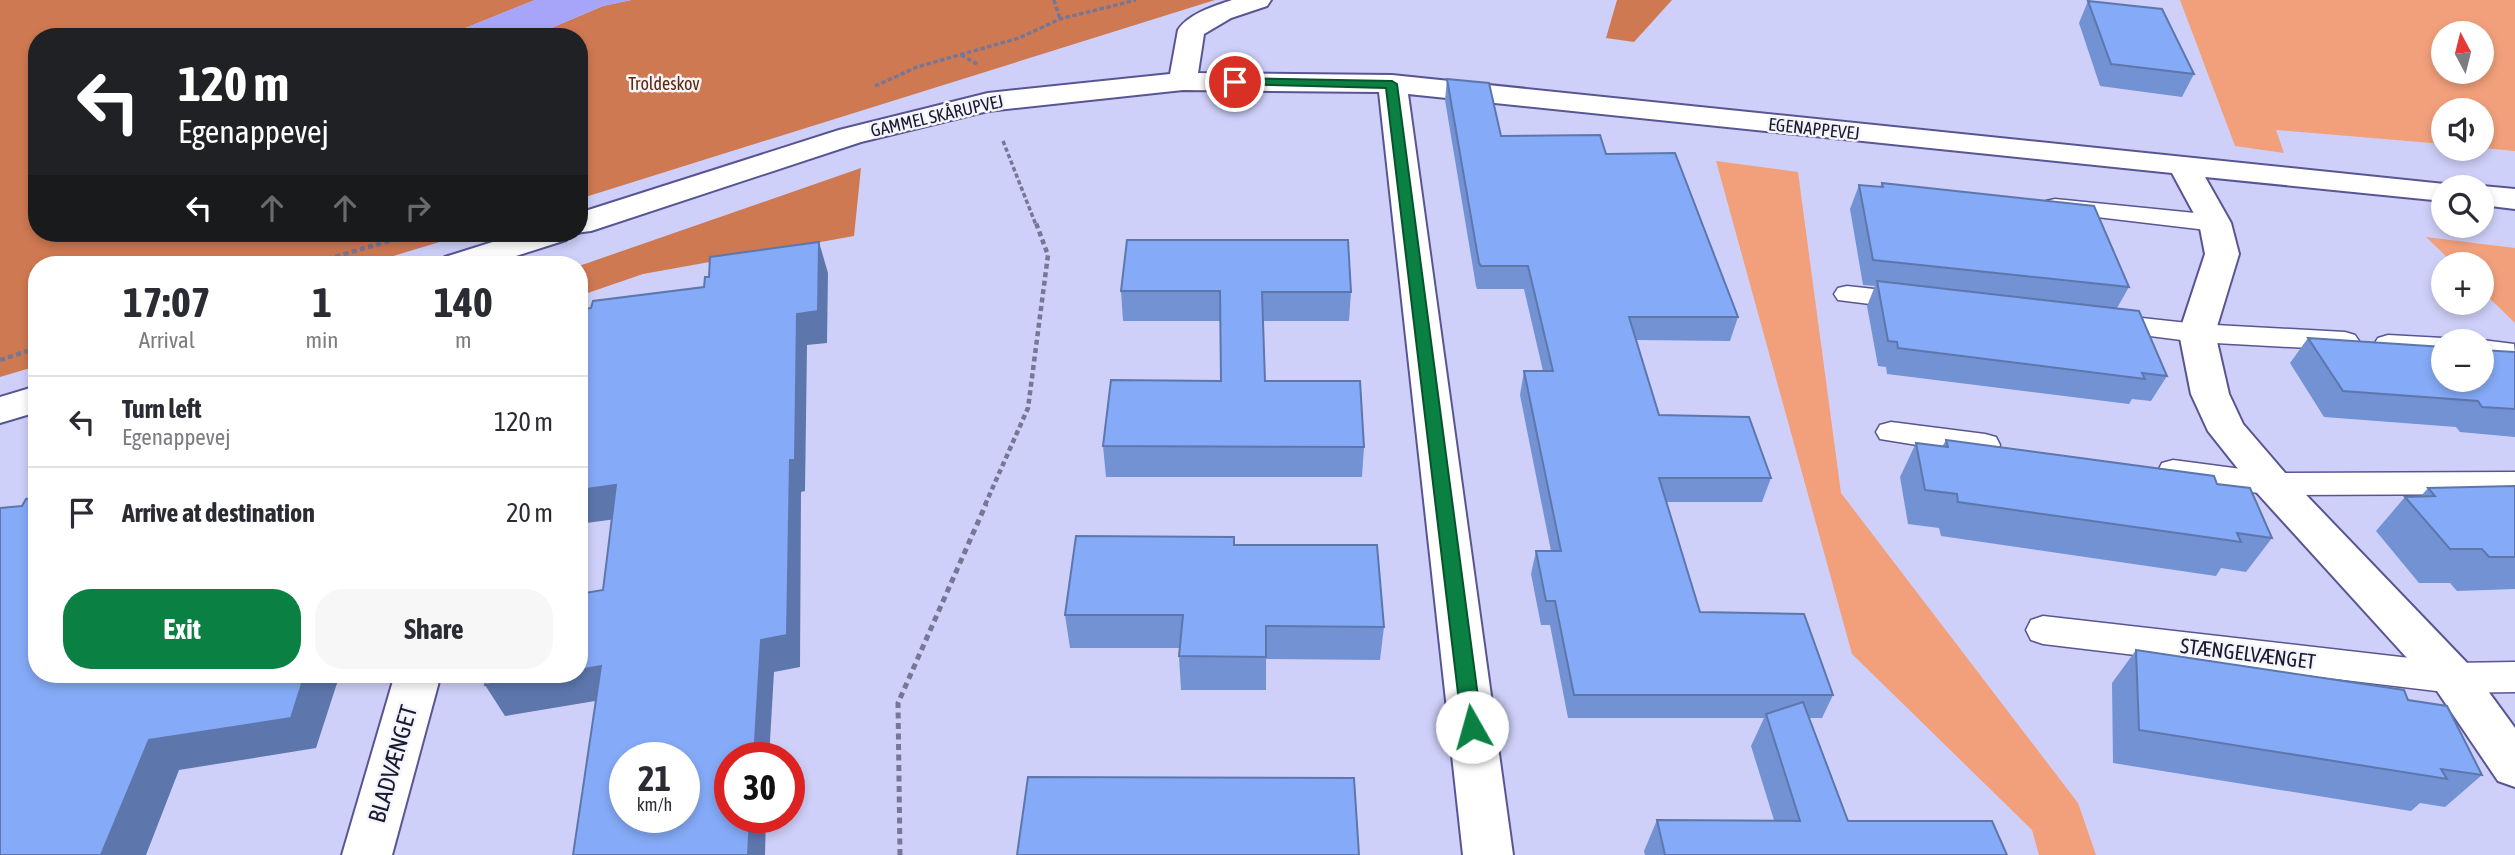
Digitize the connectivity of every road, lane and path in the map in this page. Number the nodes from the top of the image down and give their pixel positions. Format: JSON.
{"nodes":[{"id":1,"x":1054,"y":0,"type":"edge"},
{"id":2,"x":1258,"y":0,"type":"edge"},
{"id":3,"x":1060,"y":19,"type":"dead end"},
{"id":4,"x":1183,"y":81,"type":"junction"},
{"id":5,"x":1392,"y":84,"type":"junction"},
{"id":6,"x":999,"y":131,"type":"dead end"},
{"id":7,"x":2183,"y":166,"type":"junction"},
{"id":8,"x":2431,"y":191,"type":"edge"},
{"id":9,"x":2494,"y":197,"type":"edge"},
{"id":10,"x":2515,"y":199,"type":"edge"},
{"id":11,"x":2034,"y":204,"type":"edge"},
{"id":12,"x":588,"y":221,"type":"edge"},
{"id":13,"x":2215,"y":223,"type":"junction"},
{"id":14,"x":386,"y":242,"type":"edge"},
{"id":15,"x":529,"y":242,"type":"edge"},
{"id":16,"x":338,"y":256,"type":"edge"},
{"id":17,"x":491,"y":256,"type":"edge"},
{"id":18,"x":1847,"y":294,"type":"dead end"},
{"id":19,"x":1941,"y":304,"type":"edge"},
{"id":20,"x":2076,"y":320,"type":"edge"},
{"id":21,"x":2197,"y":333,"type":"junction"},
{"id":22,"x":2431,"y":346,"type":"edge"},
{"id":23,"x":28,"y":351,"type":"edge"},
{"id":24,"x":0,"y":360,"type":"edge"},
{"id":25,"x":28,"y":402,"type":"edge"},
{"id":26,"x":0,"y":411,"type":"edge"},
{"id":27,"x":1891,"y":432,"type":"dead end"},
{"id":28,"x":2013,"y":449,"type":"edge"},
{"id":29,"x":2149,"y":468,"type":"edge"},
{"id":30,"x":2515,"y":483,"type":"edge"},
{"id":31,"x":2272,"y":484,"type":"junction"},
{"id":32,"x":2043,"y":630,"type":"dead end"},
{"id":33,"x":2515,"y":677,"type":"edge"},
{"id":34,"x":2453,"y":678,"type":"junction"},
{"id":35,"x":415,"y":683,"type":"edge"},
{"id":36,"x":2515,"y":766,"type":"edge"},
{"id":37,"x":367,"y":855,"type":"edge"},
{"id":38,"x":900,"y":855,"type":"edge"},
{"id":39,"x":1488,"y":855,"type":"edge"}],
"edges":[{"from":1,"to":3,"type":"path"},
{"from":2,"to":4,"type":"street"},
{"from":4,"to":5,"type":"street","name":"EGENAPPEVEJ"},
{"from":4,"to":12,"type":"street","name":"GAMMEL SKÅRUPVEJ"},
{"from":5,"to":7,"type":"street","name":"EGENAPPEVEJ"},
{"from":5,"to":39,"type":"street"},
{"from":6,"to":38,"type":"path"},
{"from":7,"to":8,"type":"street","name":"EGENAPPEVEJ"},
{"from":7,"to":13,"type":"street"},
{"from":9,"to":10,"type":"street"},
{"from":11,"to":13,"type":"lane"},
{"from":13,"to":21,"type":"street"},
{"from":14,"to":16,"type":"path"},
{"from":15,"to":17,"type":"street"},
{"from":18,"to":19,"type":"lane"},
{"from":20,"to":21,"type":"lane"},
{"from":21,"to":22,"type":"lane"},
{"from":21,"to":31,"type":"street"},
{"from":23,"to":24,"type":"path"},
{"from":25,"to":26,"type":"street"},
{"from":27,"to":28,"type":"lane"},
{"from":29,"to":31,"type":"lane"},
{"from":30,"to":31,"type":"lane"},
{"from":31,"to":34,"type":"street"},
{"from":32,"to":34,"type":"lane","name":"STÆNGELVÆNGET"},
{"from":33,"to":34,"type":"lane","name":"STÆNGELVÆNGET"},
{"from":34,"to":36,"type":"street"},
{"from":35,"to":37,"type":"street","name":"BLADVÆNGET"}]}
